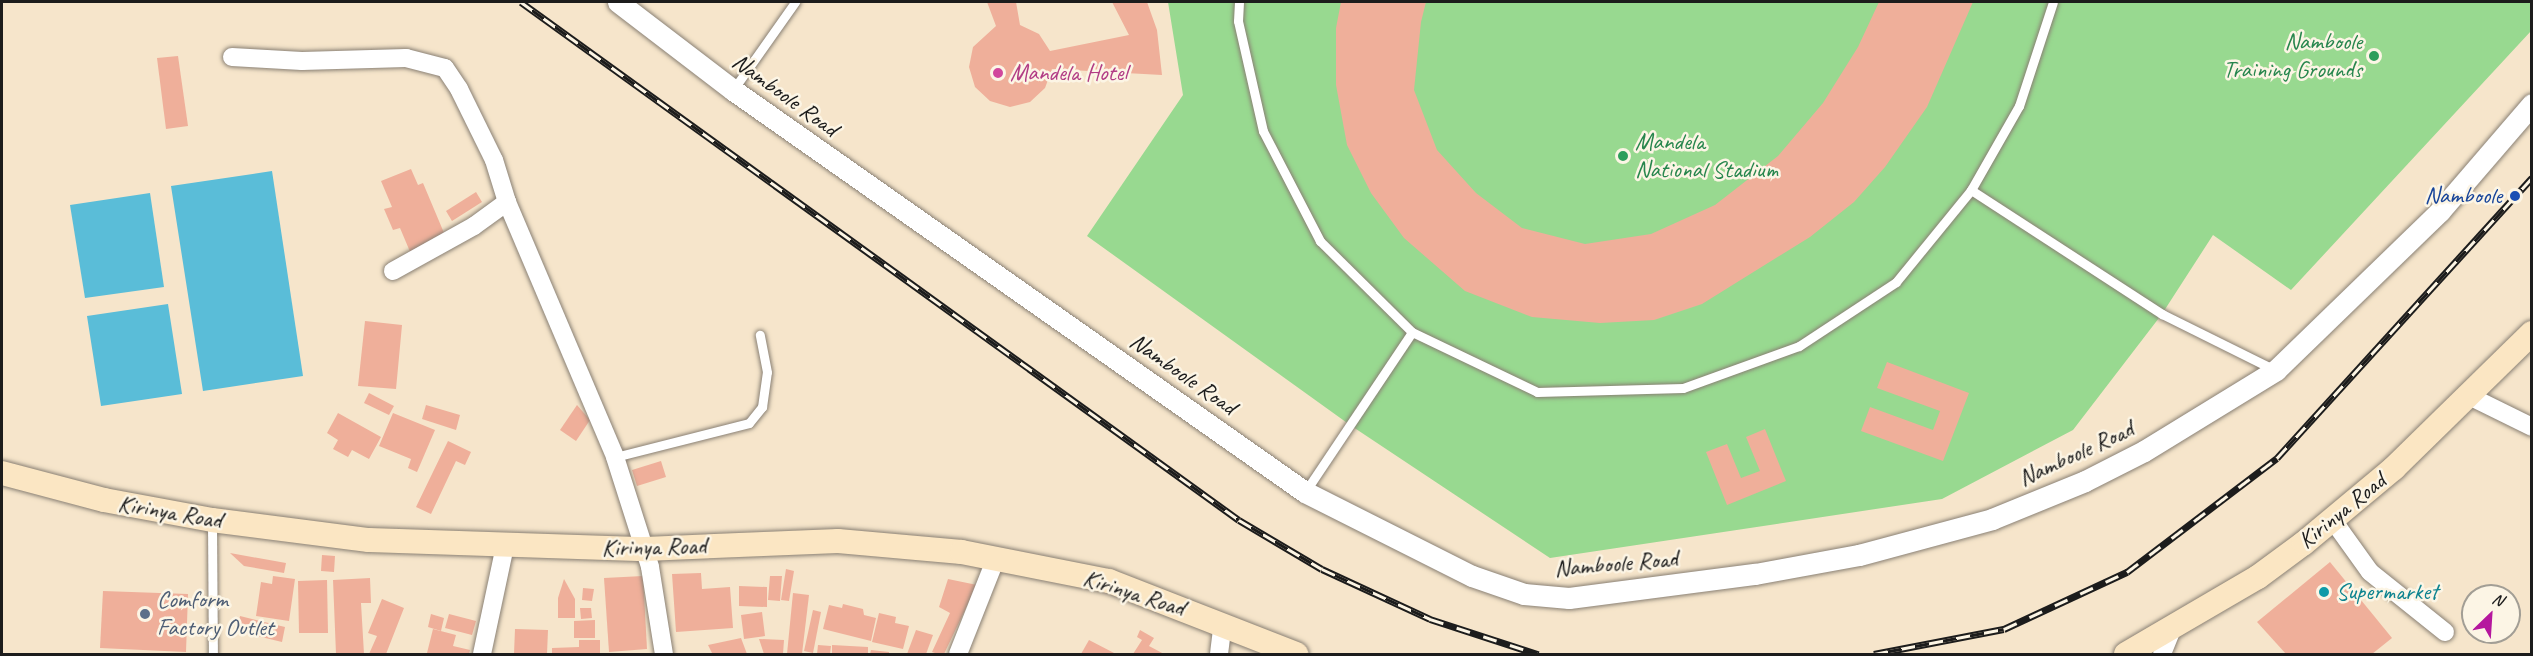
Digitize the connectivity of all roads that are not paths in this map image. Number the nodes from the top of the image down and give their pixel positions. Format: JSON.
{"nodes":[{"id":1,"x":618,"y":2,"type":"edge"},
{"id":2,"x":795,"y":2,"type":"edge"},
{"id":3,"x":1239,"y":2,"type":"edge"},
{"id":4,"x":2053,"y":2,"type":"edge"},
{"id":5,"x":232,"y":57,"type":"dead end"},
{"id":6,"x":734,"y":90,"type":"junction"},
{"id":7,"x":2532,"y":104,"type":"edge"},
{"id":8,"x":1971,"y":190,"type":"junction"},
{"id":9,"x":507,"y":202,"type":"junction"},
{"id":10,"x":393,"y":271,"type":"dead end"},
{"id":11,"x":1412,"y":332,"type":"junction"},
{"id":12,"x":2531,"y":334,"type":"edge"},
{"id":13,"x":759,"y":335,"type":"dead end"},
{"id":14,"x":2276,"y":370,"type":"junction"},
{"id":15,"x":2467,"y":395,"type":"junction"},
{"id":16,"x":2532,"y":427,"type":"edge"},
{"id":17,"x":615,"y":457,"type":"junction"},
{"id":18,"x":2,"y":473,"type":"edge"},
{"id":19,"x":1305,"y":492,"type":"junction"},
{"id":20,"x":2332,"y":519,"type":"junction"},
{"id":21,"x":212,"y":520,"type":"junction"},
{"id":22,"x":505,"y":546,"type":"junction"},
{"id":23,"x":645,"y":549,"type":"junction"},
{"id":24,"x":996,"y":558,"type":"junction"},
{"id":25,"x":1222,"y":623,"type":"junction"},
{"id":26,"x":2172,"y":629,"type":"junction"},
{"id":27,"x":2445,"y":632,"type":"dead end"},
{"id":28,"x":213,"y":654,"type":"edge"},
{"id":29,"x":482,"y":654,"type":"edge"},
{"id":30,"x":664,"y":654,"type":"edge"},
{"id":31,"x":957,"y":654,"type":"edge"},
{"id":32,"x":1219,"y":654,"type":"edge"},
{"id":33,"x":1296,"y":654,"type":"edge"},
{"id":34,"x":2126,"y":654,"type":"edge"},
{"id":35,"x":2162,"y":654,"type":"edge"}],
"edges":[{"from":1,"to":6,"type":"street","name":"Namboole Road"},
{"from":2,"to":6,"type":"lane"},
{"from":3,"to":11,"type":"lane"},
{"from":4,"to":8,"type":"lane"},
{"from":5,"to":9,"type":"street"},
{"from":6,"to":19,"type":"street","name":"Namboole Road"},
{"from":7,"to":14,"type":"street","name":"Namboole Road"},
{"from":8,"to":11,"type":"lane"},
{"from":8,"to":14,"type":"lane"},
{"from":9,"to":10,"type":"street"},
{"from":9,"to":17,"type":"street"},
{"from":11,"to":19,"type":"lane"},
{"from":12,"to":15,"type":"main road","name":"Kirinya Road"},
{"from":13,"to":17,"type":"lane"},
{"from":14,"to":19,"type":"street","name":"Namboole Road"},
{"from":15,"to":16,"type":"street"},
{"from":15,"to":20,"type":"main road","name":"Kirinya Road"},
{"from":17,"to":23,"type":"street"},
{"from":18,"to":21,"type":"main road","name":"Kirinya Road"},
{"from":20,"to":26,"type":"main road","name":"Kirinya Road"},
{"from":20,"to":27,"type":"street"},
{"from":21,"to":22,"type":"main road","name":"Kirinya Road"},
{"from":21,"to":28,"type":"lane"},
{"from":22,"to":23,"type":"main road","name":"Kirinya Road"},
{"from":22,"to":29,"type":"street"},
{"from":23,"to":24,"type":"main road","name":"Kirinya Road"},
{"from":23,"to":30,"type":"street"},
{"from":24,"to":25,"type":"main road","name":"Kirinya Road"},
{"from":24,"to":31,"type":"street"},
{"from":25,"to":32,"type":"street"},
{"from":25,"to":33,"type":"main road","name":"Kirinya Road"},
{"from":26,"to":34,"type":"main road","name":"Kirinya Road"},
{"from":26,"to":35,"type":"street"}]}
